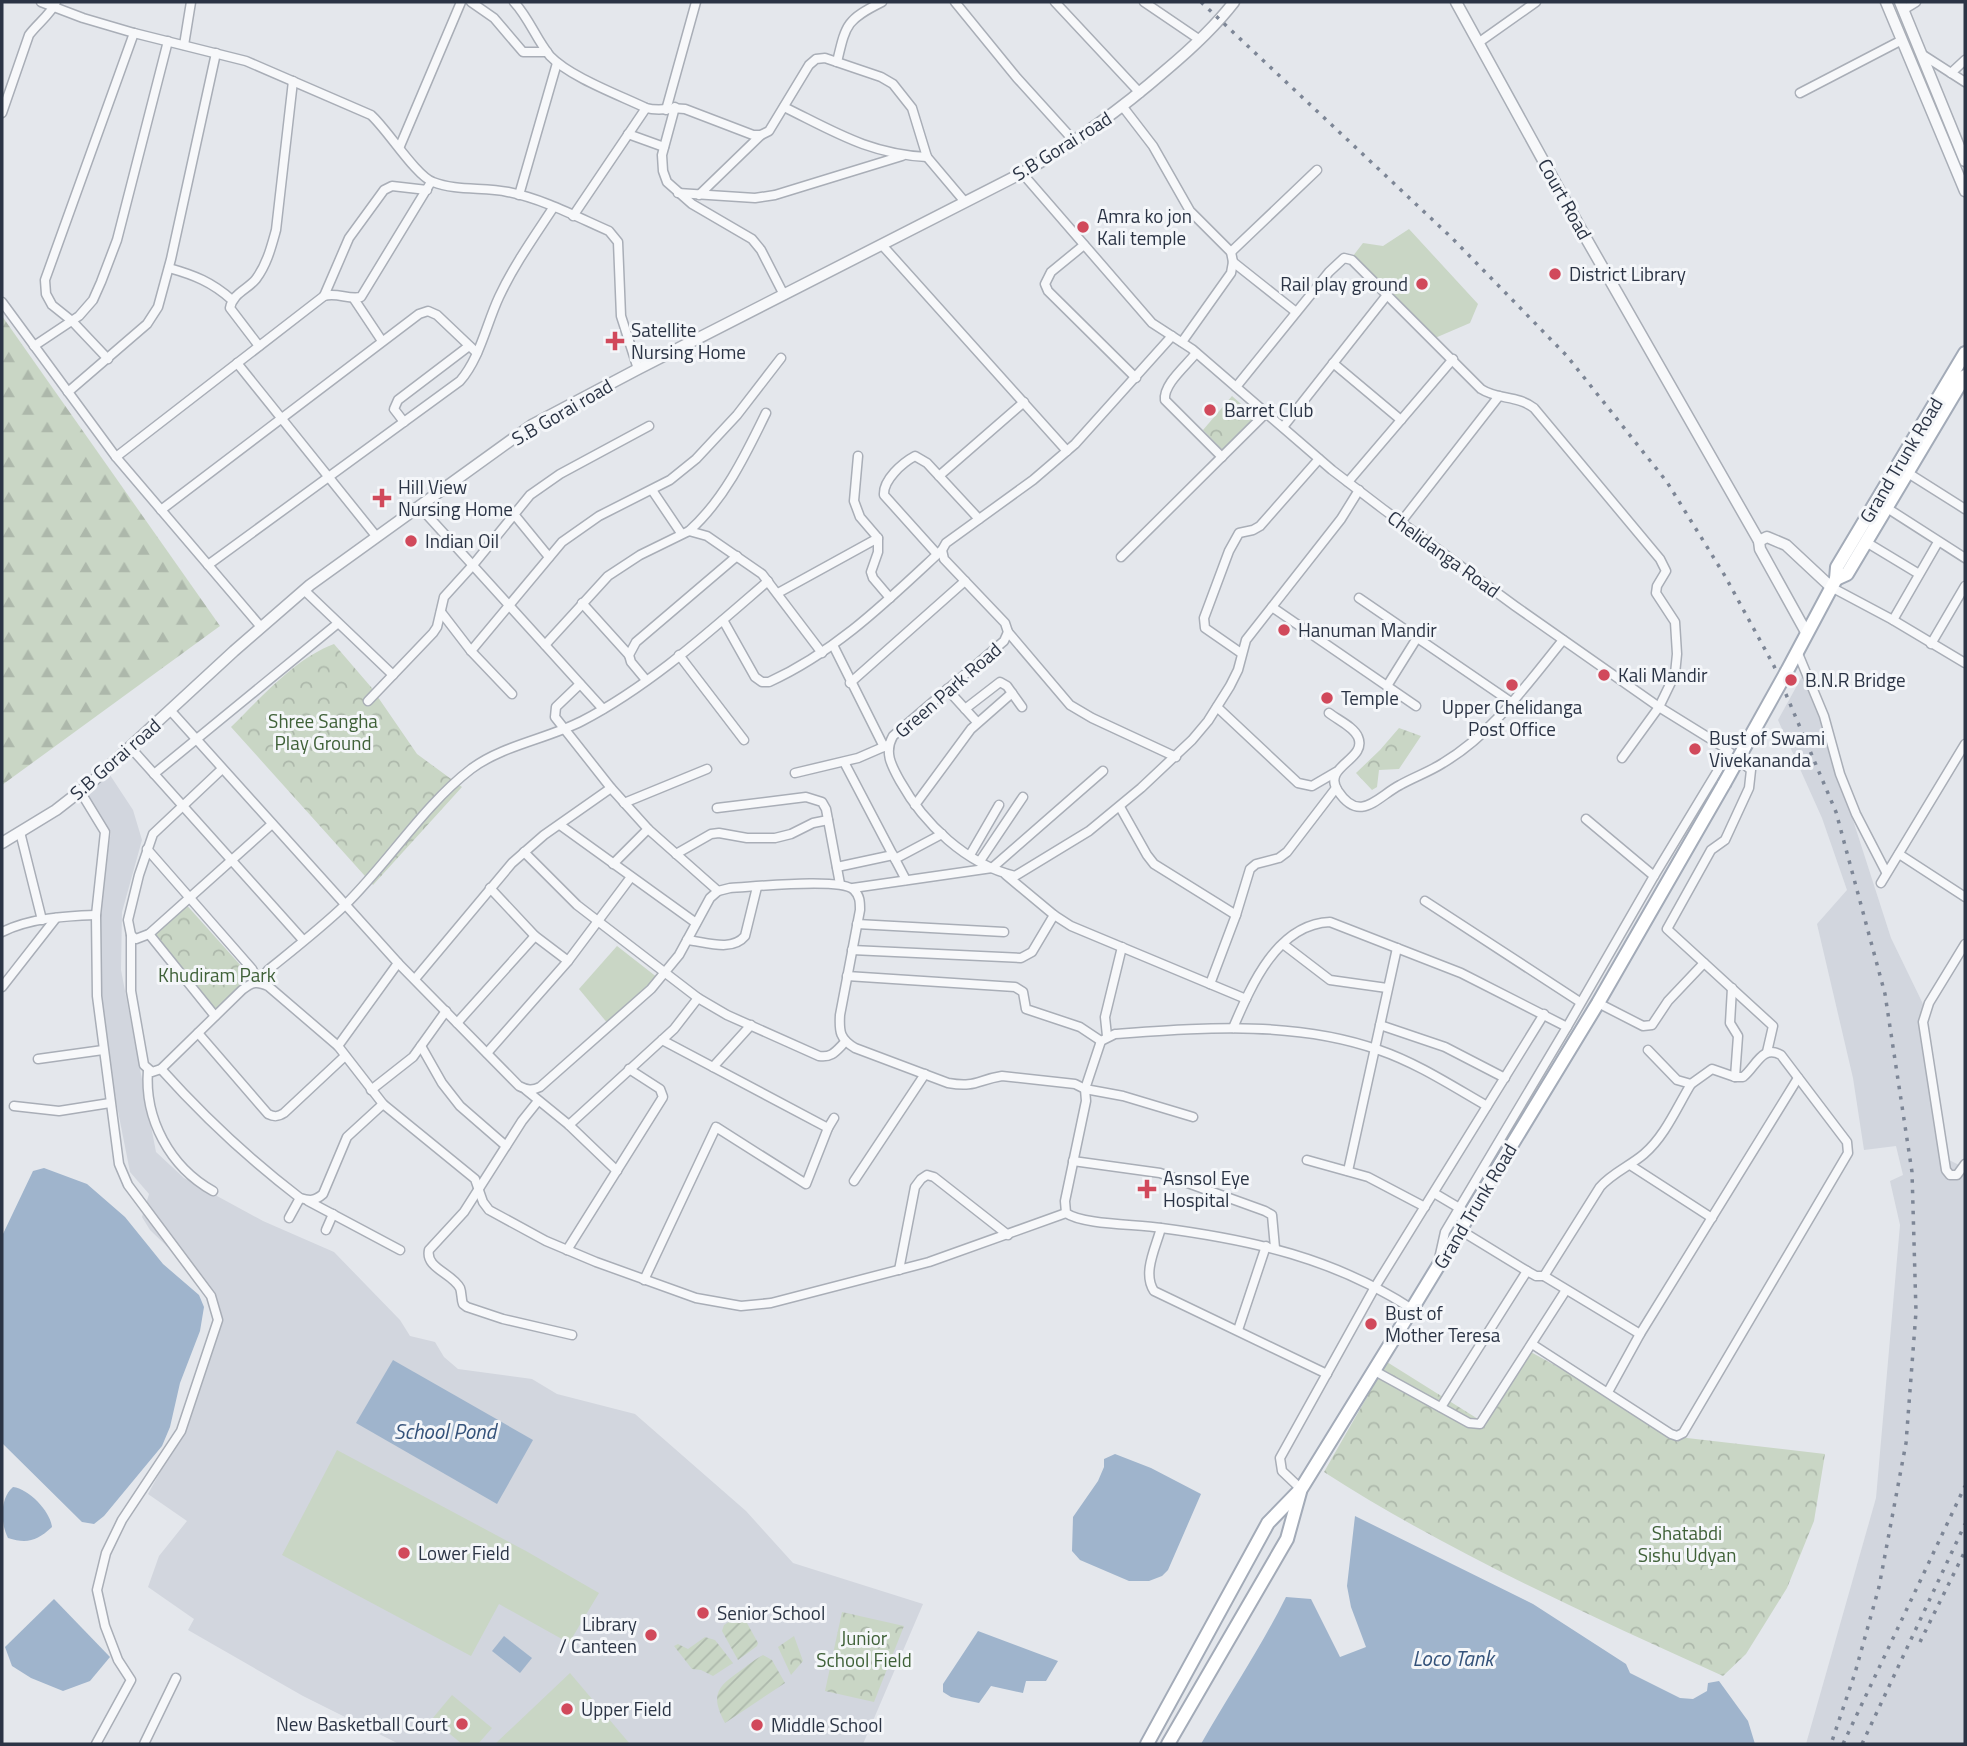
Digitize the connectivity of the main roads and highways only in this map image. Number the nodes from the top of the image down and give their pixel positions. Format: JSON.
{"nodes":[{"id":1,"x":1965,"y":353,"type":"edge"},
{"id":2,"x":1965,"y":376,"type":"edge"},
{"id":3,"x":1838,"y":580,"type":"junction"},
{"id":4,"x":1301,"y":1489,"type":"junction"},
{"id":5,"x":1147,"y":1744,"type":"edge"},
{"id":6,"x":1168,"y":1744,"type":"edge"}],
"edges":[{"from":1,"to":3,"type":"main road","name":"Grand Trunk Road"},
{"from":2,"to":3,"type":"main road","name":"Grand Trunk Road"},
{"from":3,"to":4,"type":"main road","name":"Grand Trunk Road","bridge":true},
{"from":4,"to":5,"type":"main road","name":"Grand Trunk Road"},
{"from":4,"to":6,"type":"main road"}]}
